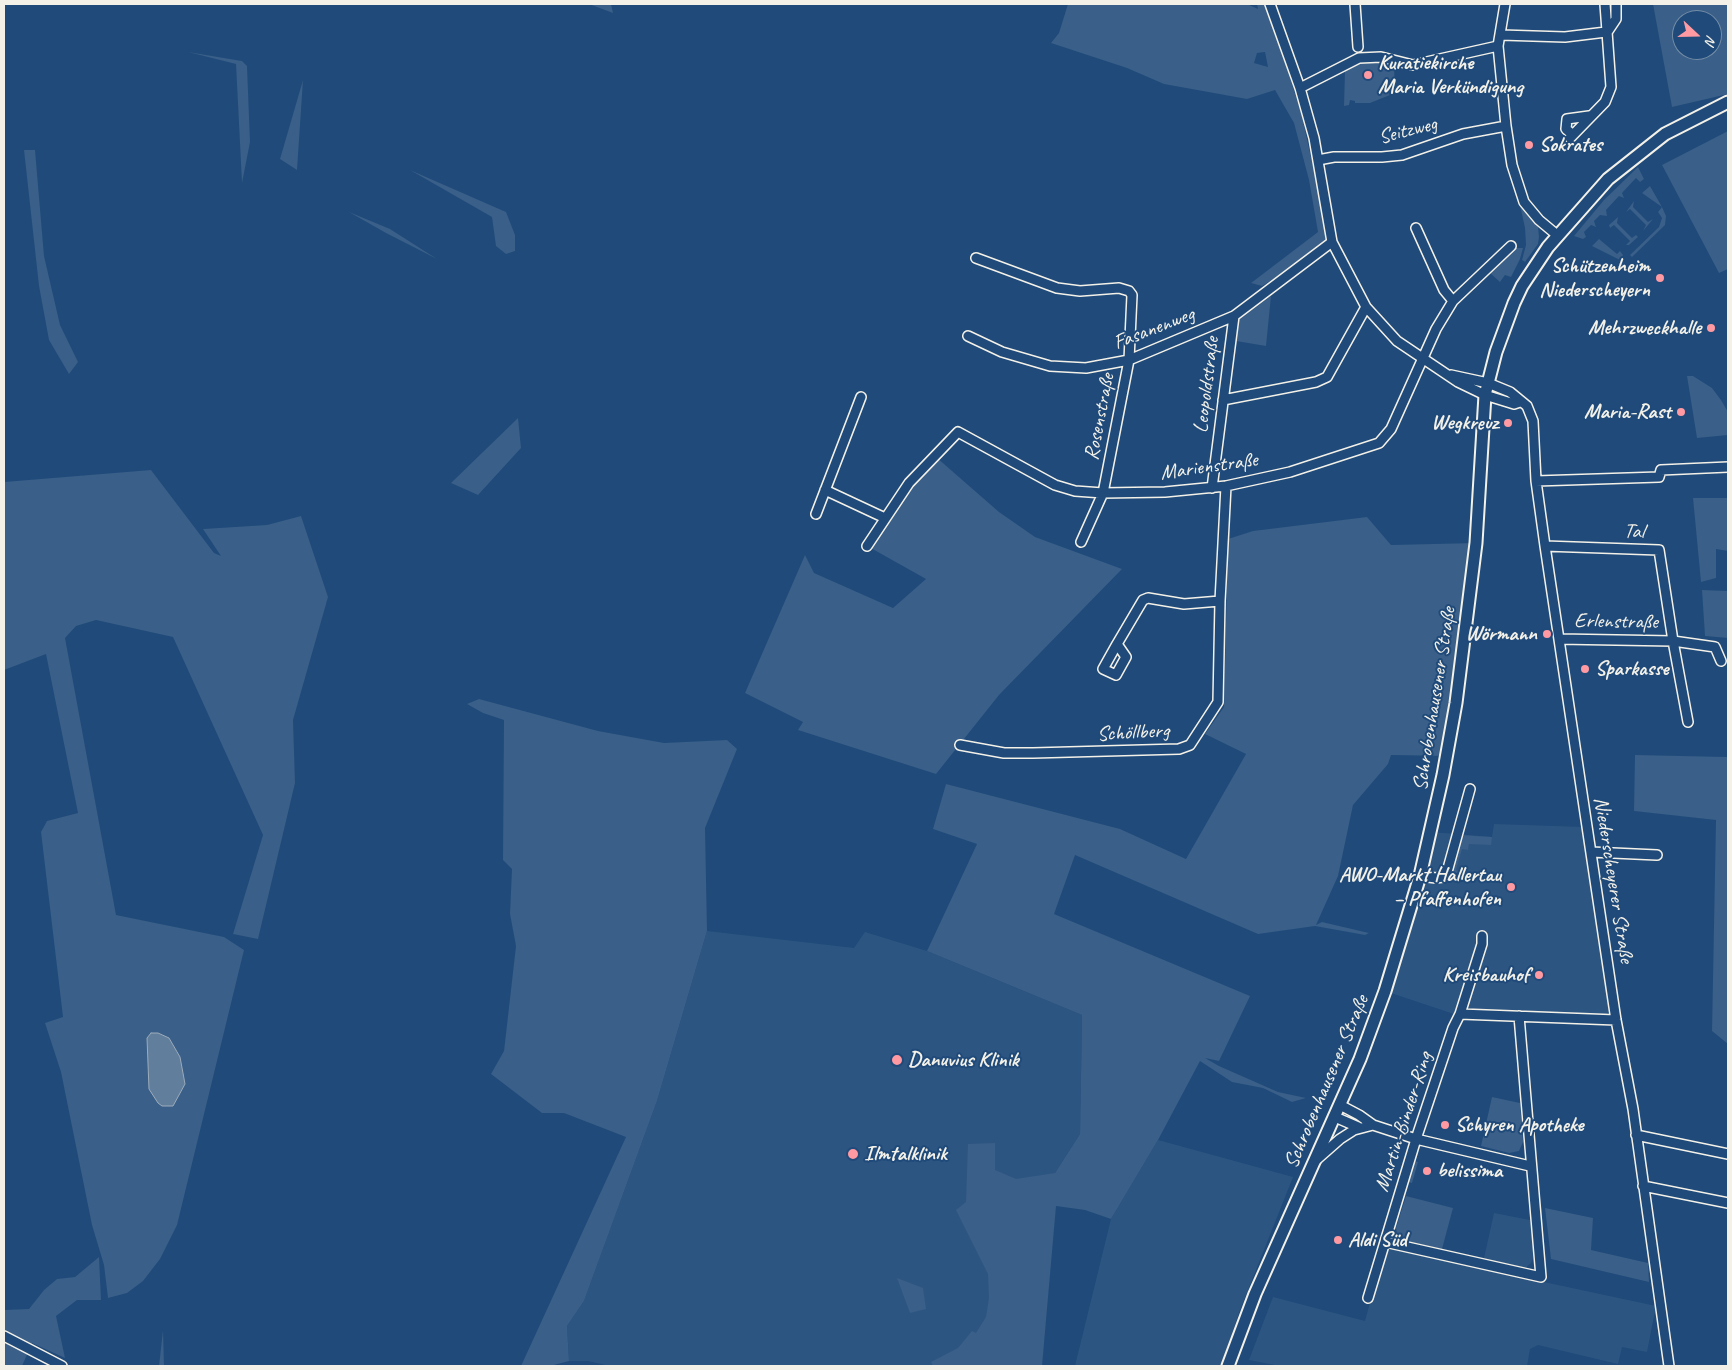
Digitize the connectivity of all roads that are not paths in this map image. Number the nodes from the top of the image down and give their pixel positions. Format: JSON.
{"nodes":[{"id":1,"x":1270,"y":4,"type":"edge"},
{"id":2,"x":1355,"y":4,"type":"edge"},
{"id":3,"x":1505,"y":4,"type":"edge"},
{"id":4,"x":1605,"y":4,"type":"edge"},
{"id":5,"x":1616,"y":4,"type":"edge"},
{"id":6,"x":1607,"y":32,"type":"junction"},
{"id":7,"x":1501,"y":35,"type":"junction"},
{"id":8,"x":1498,"y":46,"type":"junction"},
{"id":9,"x":1358,"y":47,"type":"dead end"},
{"id":10,"x":1300,"y":88,"type":"junction"},
{"id":11,"x":1728,"y":102,"type":"edge"},
{"id":12,"x":1589,"y":116,"type":"junction"},
{"id":13,"x":1506,"y":126,"type":"junction"},
{"id":14,"x":1318,"y":160,"type":"junction"},
{"id":15,"x":1416,"y":228,"type":"dead end"},
{"id":16,"x":1557,"y":235,"type":"junction"},
{"id":17,"x":1332,"y":242,"type":"junction"},
{"id":18,"x":1511,"y":246,"type":"dead end"},
{"id":19,"x":976,"y":258,"type":"dead end"},
{"id":20,"x":1453,"y":301,"type":"junction"},
{"id":21,"x":1366,"y":307,"type":"junction"},
{"id":22,"x":1234,"y":316,"type":"junction"},
{"id":23,"x":968,"y":336,"type":"dead end"},
{"id":24,"x":1422,"y":358,"type":"junction"},
{"id":25,"x":1128,"y":360,"type":"junction"},
{"id":26,"x":1487,"y":389,"type":"junction"},
{"id":27,"x":861,"y":397,"type":"dead end"},
{"id":28,"x":1223,"y":400,"type":"junction"},
{"id":29,"x":1728,"y":467,"type":"edge"},
{"id":30,"x":1536,"y":481,"type":"junction"},
{"id":31,"x":1226,"y":486,"type":"junction"},
{"id":32,"x":1212,"y":488,"type":"junction"},
{"id":33,"x":825,"y":490,"type":"junction"},
{"id":34,"x":1104,"y":493,"type":"junction"},
{"id":35,"x":816,"y":514,"type":"dead end"},
{"id":36,"x":885,"y":518,"type":"junction"},
{"id":37,"x":1081,"y":542,"type":"dead end"},
{"id":38,"x":867,"y":546,"type":"dead end"},
{"id":39,"x":1545,"y":546,"type":"junction"},
{"id":40,"x":1220,"y":601,"type":"junction"},
{"id":41,"x":1559,"y":639,"type":"junction"},
{"id":42,"x":1672,"y":641,"type":"junction"},
{"id":43,"x":1117,"y":644,"type":"dead end"},
{"id":44,"x":1721,"y":661,"type":"dead end"},
{"id":45,"x":1688,"y":722,"type":"dead end"},
{"id":46,"x":960,"y":745,"type":"dead end"},
{"id":47,"x":1470,"y":788,"type":"dead end"},
{"id":48,"x":1591,"y":852,"type":"junction"},
{"id":49,"x":1657,"y":855,"type":"dead end"},
{"id":50,"x":1420,"y":876,"type":"junction"},
{"id":51,"x":1482,"y":936,"type":"dead end"},
{"id":52,"x":1460,"y":1014,"type":"junction"},
{"id":53,"x":1519,"y":1016,"type":"junction"},
{"id":54,"x":1616,"y":1020,"type":"junction"},
{"id":55,"x":1340,"y":1105,"type":"junction"},
{"id":56,"x":1335,"y":1117,"type":"junction"},
{"id":57,"x":1373,"y":1125,"type":"junction"},
{"id":58,"x":1358,"y":1127,"type":"junction"},
{"id":59,"x":1636,"y":1135,"type":"junction"},
{"id":60,"x":1416,"y":1139,"type":"junction"},
{"id":61,"x":1728,"y":1154,"type":"edge"},
{"id":62,"x":1316,"y":1161,"type":"junction"},
{"id":63,"x":1530,"y":1166,"type":"junction"},
{"id":64,"x":1643,"y":1186,"type":"junction"},
{"id":65,"x":1728,"y":1204,"type":"edge"},
{"id":66,"x":1385,"y":1242,"type":"junction"},
{"id":67,"x":1368,"y":1298,"type":"dead end"},
{"id":68,"x":4,"y":1336,"type":"edge"},
{"id":69,"x":62,"y":1366,"type":"edge"},
{"id":70,"x":1228,"y":1366,"type":"edge"},
{"id":71,"x":1669,"y":1366,"type":"edge"}],
"edges":[{"from":1,"to":10,"type":"street","name":"Niederscheyerer Straße"},
{"from":2,"to":9,"type":"street"},
{"from":3,"to":7,"type":"street"},
{"from":4,"to":6,"type":"street"},
{"from":5,"to":6,"type":"street"},
{"from":6,"to":7,"type":"street"},
{"from":6,"to":12,"type":"street"},
{"from":7,"to":8,"type":"street"},
{"from":8,"to":10,"type":"street"},
{"from":8,"to":13,"type":"street"},
{"from":10,"to":14,"type":"street","name":"Niederscheyerer Straße"},
{"from":11,"to":16,"type":"main road","name":"Schrobenhausener Straße"},
{"from":12,"to":12,"type":"street"},
{"from":13,"to":14,"type":"street","name":"Seitzweg"},
{"from":13,"to":16,"type":"street"},
{"from":14,"to":17,"type":"street","name":"Niederscheyerer Straße"},
{"from":15,"to":20,"type":"street"},
{"from":16,"to":26,"type":"main road","name":"Schrobenhausener Straße"},
{"from":17,"to":21,"type":"street","name":"Niederscheyerer Straße"},
{"from":17,"to":22,"type":"street","name":"Fasanenweg"},
{"from":18,"to":20,"type":"street","name":"Marienstraße"},
{"from":19,"to":25,"type":"street","name":"Rosenstraße"},
{"from":20,"to":24,"type":"street","name":"Marienstraße"},
{"from":21,"to":24,"type":"street","name":"Niederscheyerer Straße"},
{"from":21,"to":28,"type":"street"},
{"from":22,"to":25,"type":"street","name":"Fasanenweg"},
{"from":22,"to":28,"type":"street","name":"Leopoldstraße"},
{"from":23,"to":25,"type":"street","name":"Fasanenweg"},
{"from":24,"to":26,"type":"street","name":"Niederscheyerer Straße"},
{"from":24,"to":31,"type":"street","name":"Marienstraße"},
{"from":25,"to":34,"type":"street","name":"Rosenstraße"},
{"from":26,"to":30,"type":"street","name":"Niederscheyerer Straße"},
{"from":26,"to":50,"type":"main road","name":"Schrobenhausener Straße"},
{"from":27,"to":33,"type":"street"},
{"from":28,"to":32,"type":"street","name":"Leopoldstraße"},
{"from":29,"to":30,"type":"street"},
{"from":30,"to":39,"type":"street","name":"Niederscheyerer Straße"},
{"from":31,"to":32,"type":"street","name":"Marienstraße"},
{"from":31,"to":40,"type":"street","name":"Schöllberg"},
{"from":32,"to":34,"type":"street","name":"Marienstraße"},
{"from":33,"to":35,"type":"street"},
{"from":33,"to":36,"type":"street"},
{"from":34,"to":36,"type":"street","name":"Marienstraße"},
{"from":34,"to":37,"type":"street","name":"Rosenstraße"},
{"from":36,"to":38,"type":"street"},
{"from":39,"to":41,"type":"street","name":"Niederscheyerer Straße"},
{"from":39,"to":42,"type":"street","name":"Tal"},
{"from":40,"to":43,"type":"street"},
{"from":40,"to":46,"type":"street","name":"Schöllberg"},
{"from":41,"to":42,"type":"street","name":"Erlenstraße"},
{"from":41,"to":48,"type":"street","name":"Niederscheyerer Straße"},
{"from":42,"to":44,"type":"street"},
{"from":42,"to":45,"type":"street","name":"Tal"},
{"from":47,"to":50,"type":"street"},
{"from":48,"to":49,"type":"street"},
{"from":48,"to":54,"type":"street","name":"Niederscheyerer Straße"},
{"from":50,"to":55,"type":"main road","name":"Schrobenhausener Straße"},
{"from":51,"to":52,"type":"street","name":"Martin-Binder-Ring"},
{"from":52,"to":53,"type":"street"},
{"from":52,"to":60,"type":"street","name":"Martin-Binder-Ring"},
{"from":53,"to":54,"type":"street"},
{"from":53,"to":63,"type":"street"},
{"from":54,"to":59,"type":"street","name":"Niederscheyerer Straße"},
{"from":55,"to":56,"type":"main road","name":"Schrobenhausener Straße"},
{"from":55,"to":57,"type":"street"},
{"from":56,"to":58,"type":"street"},
{"from":56,"to":62,"type":"main road","name":"Schrobenhausener Straße"},
{"from":57,"to":58,"type":"street"},
{"from":57,"to":60,"type":"street"},
{"from":58,"to":62,"type":"street"},
{"from":59,"to":61,"type":"street"},
{"from":59,"to":64,"type":"street","name":"Niederscheyerer Straße"},
{"from":60,"to":63,"type":"street"},
{"from":60,"to":66,"type":"street","name":"Martin-Binder-Ring"},
{"from":62,"to":70,"type":"main road","name":"Schrobenhausener Straße"},
{"from":63,"to":66,"type":"street"},
{"from":64,"to":65,"type":"street"},
{"from":64,"to":71,"type":"street","name":"Niederscheyerer Straße"},
{"from":66,"to":67,"type":"street","name":"Martin-Binder-Ring"},
{"from":68,"to":69,"type":"street"}]}
